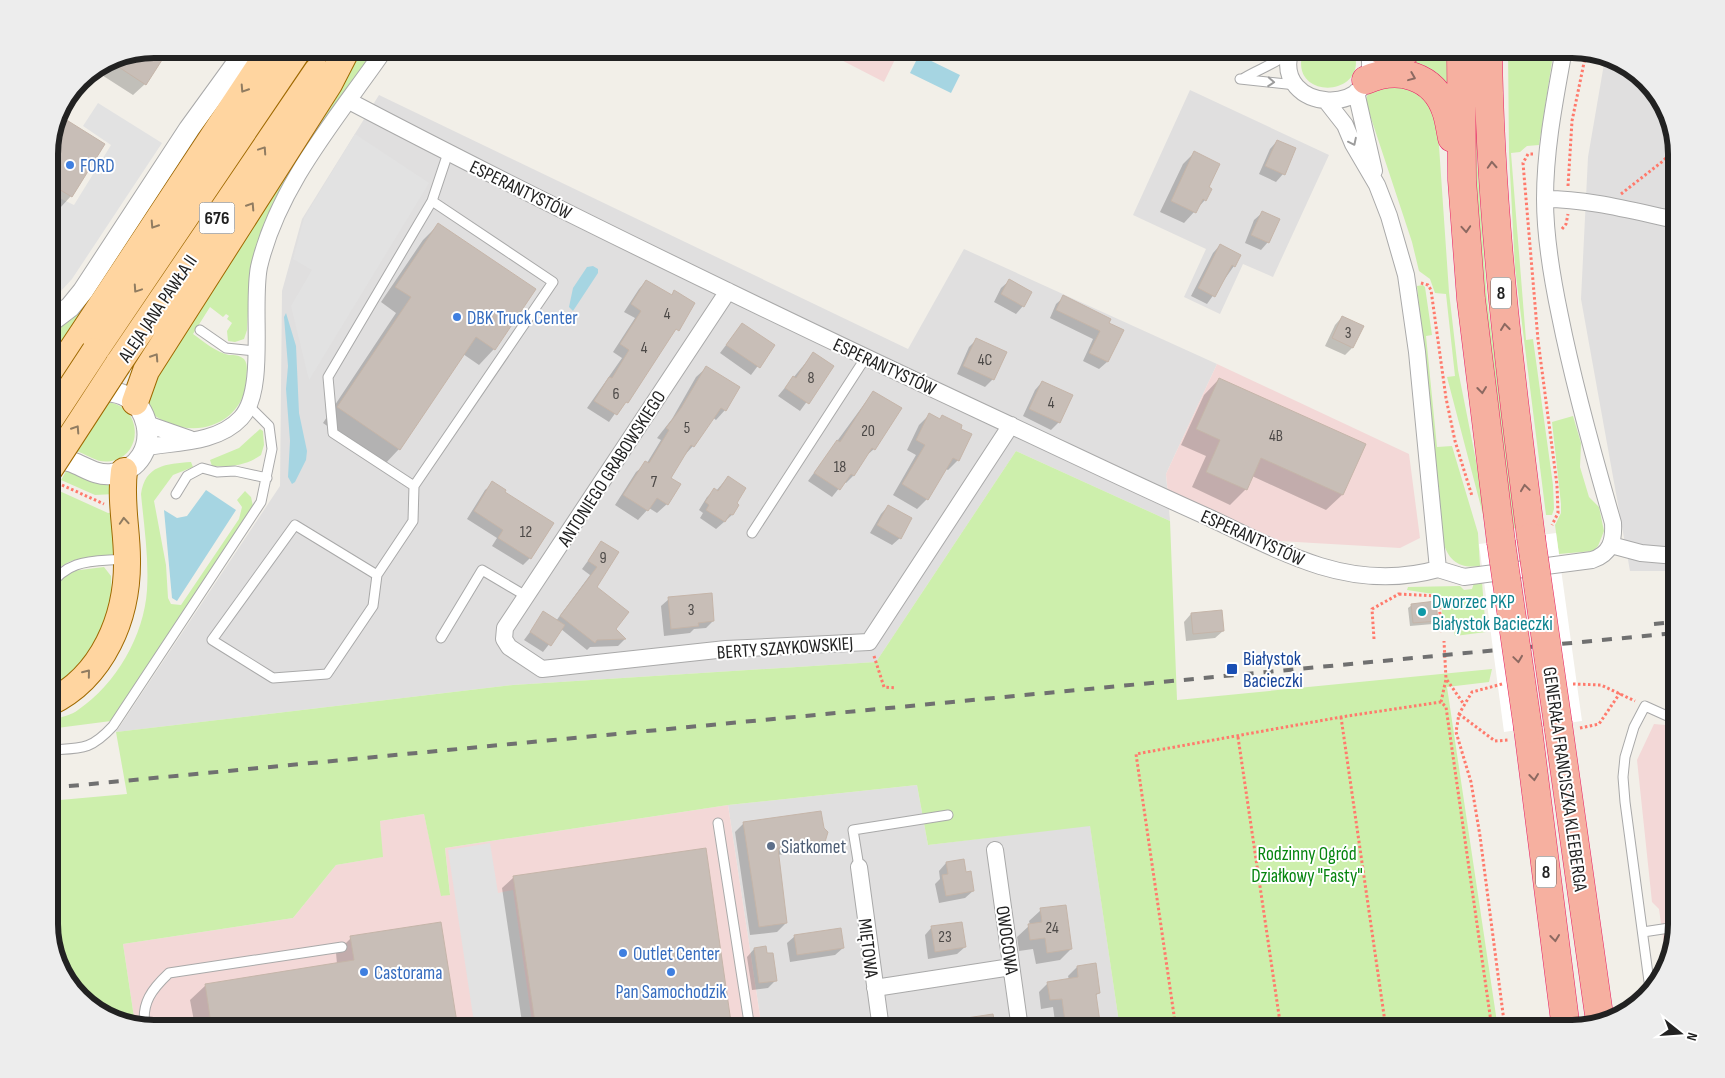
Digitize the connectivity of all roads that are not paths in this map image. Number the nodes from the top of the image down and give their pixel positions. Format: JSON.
{"nodes":[{"id":1,"x":240,"y":58,"type":"edge"},
{"id":2,"x":283,"y":58,"type":"edge"},
{"id":3,"x":283,"y":58,"type":"edge"},
{"id":4,"x":325,"y":58,"type":"edge"},
{"id":5,"x":343,"y":58,"type":"edge"},
{"id":6,"x":379,"y":58,"type":"edge"},
{"id":7,"x":1283,"y":58,"type":"edge"},
{"id":8,"x":1291,"y":58,"type":"edge"},
{"id":9,"x":1369,"y":58,"type":"edge"},
{"id":10,"x":1461,"y":58,"type":"edge"},
{"id":11,"x":1488,"y":58,"type":"edge"},
{"id":12,"x":1563,"y":58,"type":"edge"},
{"id":13,"x":1297,"y":86,"type":"junction"},
{"id":14,"x":1361,"y":86,"type":"junction"},
{"id":15,"x":349,"y":101,"type":"junction"},
{"id":16,"x":1327,"y":102,"type":"junction"},
{"id":17,"x":448,"y":153,"type":"junction"},
{"id":18,"x":1462,"y":180,"type":"junction"},
{"id":19,"x":1377,"y":185,"type":"junction"},
{"id":20,"x":1545,"y":199,"type":"junction"},
{"id":21,"x":432,"y":201,"type":"junction"},
{"id":22,"x":1667,"y":218,"type":"edge"},
{"id":23,"x":728,"y":291,"type":"junction"},
{"id":24,"x":58,"y":316,"type":"edge"},
{"id":25,"x":200,"y":330,"type":"dead end"},
{"id":26,"x":255,"y":352,"type":"junction"},
{"id":27,"x":866,"y":357,"type":"junction"},
{"id":28,"x":58,"y":367,"type":"edge"},
{"id":29,"x":58,"y":388,"type":"edge"},
{"id":30,"x":249,"y":406,"type":"junction"},
{"id":31,"x":58,"y":407,"type":"edge"},
{"id":32,"x":141,"y":413,"type":"junction"},
{"id":33,"x":1011,"y":425,"type":"junction"},
{"id":34,"x":192,"y":439,"type":"junction"},
{"id":35,"x":146,"y":447,"type":"junction"},
{"id":36,"x":58,"y":461,"type":"edge"},
{"id":37,"x":58,"y":467,"type":"edge"},
{"id":38,"x":124,"y":471,"type":"junction"},
{"id":39,"x":267,"y":478,"type":"junction"},
{"id":40,"x":414,"y":486,"type":"junction"},
{"id":41,"x":176,"y":494,"type":"dead end"},
{"id":42,"x":752,"y":533,"type":"dead end"},
{"id":43,"x":1611,"y":545,"type":"junction"},
{"id":44,"x":1668,"y":555,"type":"edge"},
{"id":45,"x":127,"y":559,"type":"junction"},
{"id":46,"x":1438,"y":569,"type":"junction"},
{"id":47,"x":58,"y":575,"type":"edge"},
{"id":48,"x":377,"y":575,"type":"junction"},
{"id":49,"x":526,"y":596,"type":"junction"},
{"id":50,"x":441,"y":638,"type":"dead end"},
{"id":51,"x":509,"y":647,"type":"joint"},
{"id":52,"x":58,"y":699,"type":"edge"},
{"id":53,"x":1668,"y":716,"type":"edge"},
{"id":54,"x":58,"y":749,"type":"edge"},
{"id":55,"x":948,"y":815,"type":"dead end"},
{"id":56,"x":718,"y":823,"type":"dead end"},
{"id":57,"x":995,"y":850,"type":"dead end"},
{"id":58,"x":859,"y":867,"type":"joint"},
{"id":59,"x":1668,"y":928,"type":"edge"},
{"id":60,"x":1642,"y":932,"type":"junction"},
{"id":61,"x":342,"y":947,"type":"dead end"},
{"id":62,"x":1011,"y":967,"type":"junction"},
{"id":63,"x":1649,"y":982,"type":"edge"},
{"id":64,"x":875,"y":988,"type":"junction"},
{"id":65,"x":1600,"y":1016,"type":"edge"},
{"id":66,"x":144,"y":1020,"type":"edge"},
{"id":67,"x":749,"y":1020,"type":"edge"},
{"id":68,"x":880,"y":1020,"type":"edge"},
{"id":69,"x":1019,"y":1020,"type":"edge"},
{"id":70,"x":1563,"y":1020,"type":"edge"}],
"edges":[{"from":1,"to":24,"type":"street"},
{"from":2,"to":31,"type":"main road","name":"ALEJA JANA PAWŁA II","number":"676","one_way":true,"bridge":true},
{"from":3,"to":28,"type":"main road","one_way":true},
{"from":37,"to":4,"type":"main road","name":"ALEJA JANA PAWŁA II","number":"676","one_way":true,"bridge":true},
{"from":32,"to":5,"type":"main road","one_way":true},
{"from":6,"to":15,"type":"street"},
{"from":7,"to":13,"type":"lane","one_way":true},
{"from":8,"to":13,"type":"street"},
{"from":9,"to":14,"type":"street"},
{"from":10,"to":18,"type":"highway","number":"8"},
{"from":65,"to":11,"type":"highway","name":"GENERAŁA FRANCISZKA KLEEBERGA","number":"8","one_way":true,"bridge":true},
{"from":12,"to":20,"type":"street"},
{"from":13,"to":16,"type":"street"},
{"from":14,"to":16,"type":"street"},
{"from":14,"to":18,"type":"highway","one_way":true},
{"from":14,"to":19,"type":"street"},
{"from":15,"to":17,"type":"street","name":"ESPERANTYSTÓW"},
{"from":15,"to":26,"type":"street"},
{"from":16,"to":19,"type":"street","one_way":true},
{"from":17,"to":21,"type":"lane"},
{"from":17,"to":23,"type":"street","name":"ESPERANTYSTÓW"},
{"from":18,"to":70,"type":"highway","name":"GENERAŁA FRANCISZKA KLEEBERGA","number":"8","one_way":true,"bridge":true},
{"from":19,"to":46,"type":"street"},
{"from":20,"to":22,"type":"street"},
{"from":20,"to":43,"type":"street"},
{"from":21,"to":40,"type":"lane"},
{"from":21,"to":40,"type":"lane"},
{"from":23,"to":27,"type":"street","name":"ESPERANTYSTÓW"},
{"from":23,"to":49,"type":"street","name":"ANTONIEGO GRABOWSKIEGO"},
{"from":25,"to":26,"type":"lane"},
{"from":26,"to":30,"type":"street"},
{"from":27,"to":33,"type":"street","name":"ESPERANTYSTÓW"},
{"from":27,"to":42,"type":"lane"},
{"from":29,"to":32,"type":"street"},
{"from":30,"to":34,"type":"street"},
{"from":30,"to":39,"type":"lane"},
{"from":32,"to":34,"type":"street"},
{"from":32,"to":35,"type":"street"},
{"from":33,"to":46,"type":"street","name":"ESPERANTYSTÓW"},
{"from":33,"to":51,"type":"street","name":"BERTY SZAYKOWSKIEJ"},
{"from":34,"to":35,"type":"street"},
{"from":35,"to":38,"type":"street"},
{"from":36,"to":38,"type":"street"},
{"from":45,"to":38,"type":"main road","one_way":true},
{"from":39,"to":41,"type":"lane"},
{"from":39,"to":54,"type":"lane"},
{"from":40,"to":48,"type":"lane"},
{"from":43,"to":44,"type":"street"},
{"from":43,"to":46,"type":"street"},
{"from":45,"to":47,"type":"lane"},
{"from":52,"to":45,"type":"main road","one_way":true},
{"from":48,"to":48,"type":"lane"},
{"from":49,"to":50,"type":"lane"},
{"from":49,"to":51,"type":"street","name":"ANTONIEGO GRABOWSKIEGO"},
{"from":53,"to":60,"type":"lane"},
{"from":55,"to":58,"type":"lane"},
{"from":56,"to":67,"type":"lane"},
{"from":57,"to":62,"type":"street","name":"OWOCOWA"},
{"from":58,"to":64,"type":"street","name":"MIĘTOWA"},
{"from":59,"to":60,"type":"lane"},
{"from":60,"to":63,"type":"lane"},
{"from":61,"to":66,"type":"lane"},
{"from":62,"to":64,"type":"street"},
{"from":62,"to":69,"type":"street","name":"OWOCOWA"},
{"from":64,"to":68,"type":"street","name":"MIĘTOWA"}]}
